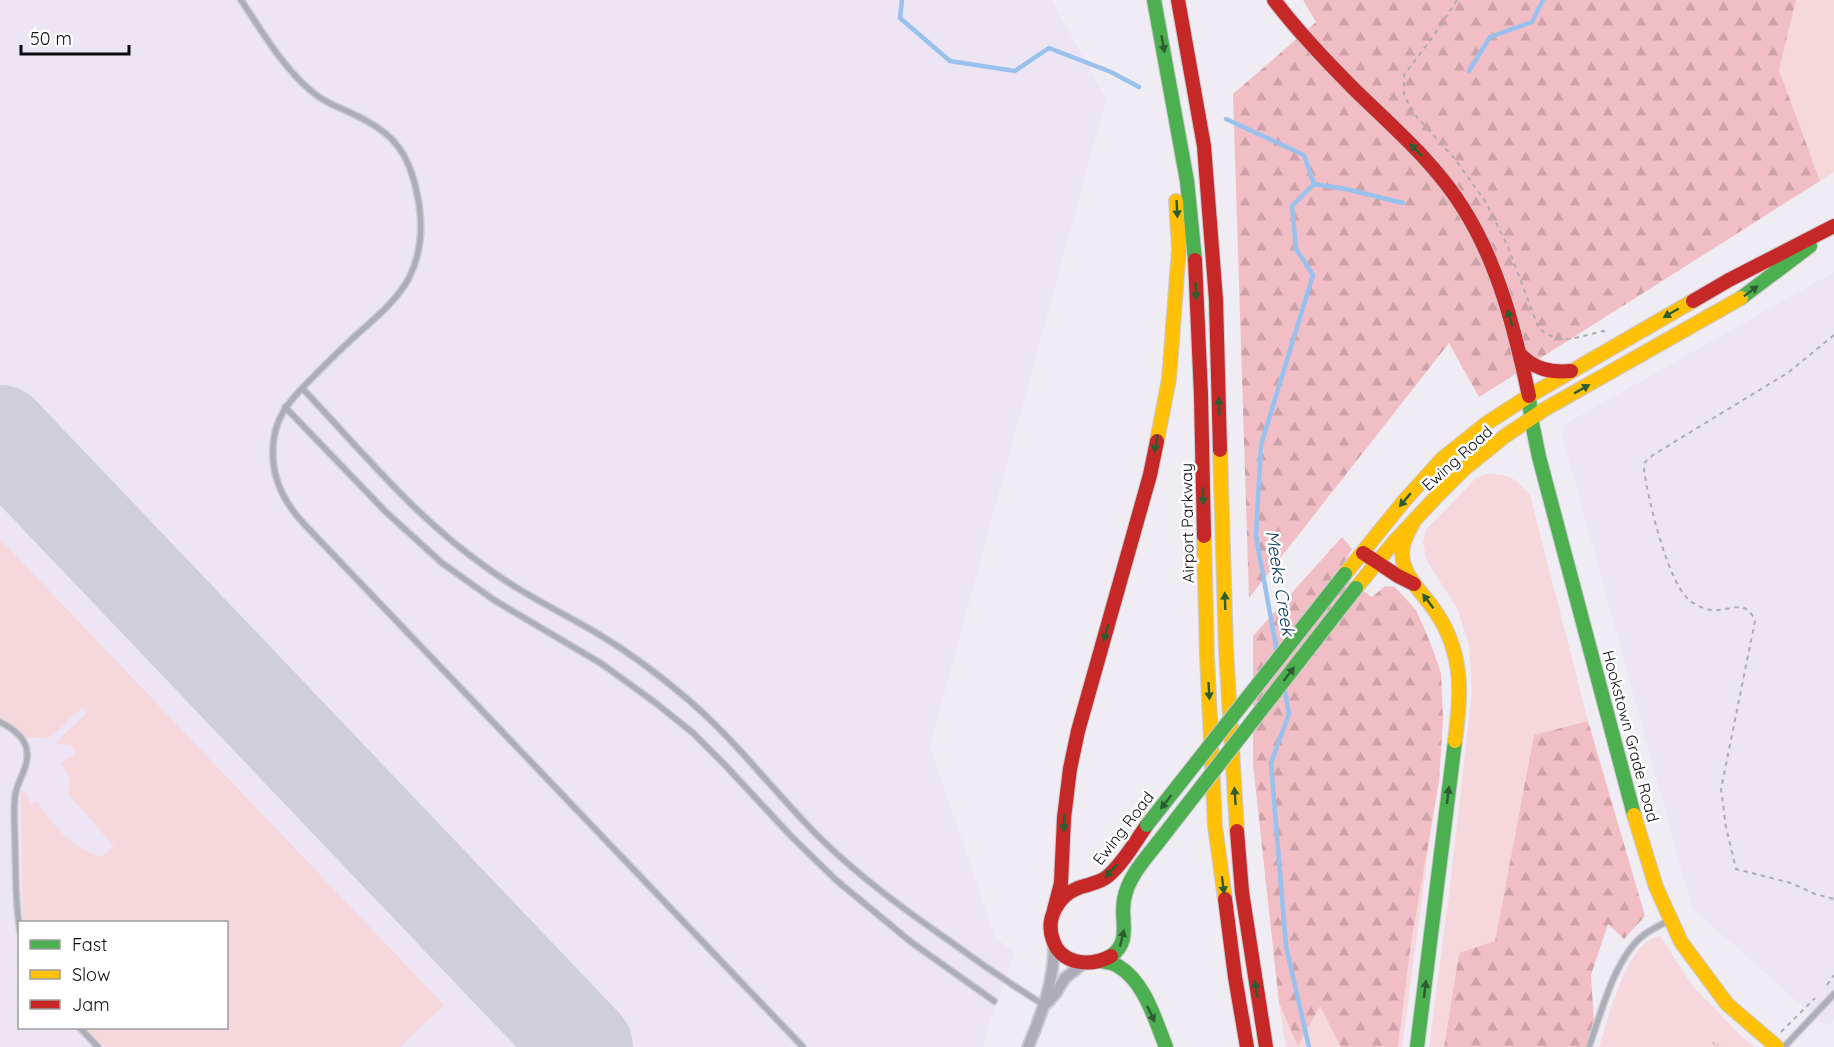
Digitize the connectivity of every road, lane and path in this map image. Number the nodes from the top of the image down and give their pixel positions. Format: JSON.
{"nodes":[{"id":1,"x":241,"y":0,"type":"edge"},
{"id":2,"x":1154,"y":0,"type":"edge"},
{"id":3,"x":1178,"y":0,"type":"edge"},
{"id":4,"x":1274,"y":0,"type":"edge"},
{"id":5,"x":1457,"y":0,"type":"edge"},
{"id":6,"x":1170,"y":88,"type":"junction"},
{"id":7,"x":1834,"y":227,"type":"edge"},
{"id":8,"x":1834,"y":335,"type":"edge"},
{"id":9,"x":1628,"y":338,"type":"junction"},
{"id":10,"x":1519,"y":353,"type":"junction"},
{"id":11,"x":1572,"y":371,"type":"junction"},
{"id":12,"x":302,"y":388,"type":"junction"},
{"id":13,"x":1529,"y":396,"type":"junction"},
{"id":14,"x":285,"y":406,"type":"junction"},
{"id":15,"x":1531,"y":417,"type":"junction"},
{"id":16,"x":1413,"y":523,"type":"junction"},
{"id":17,"x":1363,"y":553,"type":"junction"},
{"id":18,"x":1377,"y":562,"type":"junction"},
{"id":19,"x":1414,"y":584,"type":"junction"},
{"id":20,"x":0,"y":722,"type":"edge"},
{"id":21,"x":1834,"y":899,"type":"edge"},
{"id":22,"x":1054,"y":910,"type":"junction"},
{"id":23,"x":1671,"y":919,"type":"junction"},
{"id":24,"x":19,"y":921,"type":"edge"},
{"id":25,"x":1054,"y":945,"type":"junction"},
{"id":26,"x":1100,"y":961,"type":"junction"},
{"id":27,"x":1084,"y":963,"type":"junction"},
{"id":28,"x":1834,"y":975,"type":"edge"},
{"id":29,"x":1826,"y":987,"type":"dead end"},
{"id":30,"x":1834,"y":994,"type":"edge"},
{"id":31,"x":1818,"y":995,"type":"dead end"},
{"id":32,"x":994,"y":1001,"type":"dead end"},
{"id":33,"x":1045,"y":1005,"type":"junction"},
{"id":34,"x":81,"y":1029,"type":"edge"},
{"id":35,"x":1777,"y":1045,"type":"edge"},
{"id":36,"x":98,"y":1047,"type":"edge"},
{"id":37,"x":803,"y":1047,"type":"edge"},
{"id":38,"x":1028,"y":1047,"type":"edge"},
{"id":39,"x":1166,"y":1047,"type":"edge"},
{"id":40,"x":1248,"y":1047,"type":"edge"},
{"id":41,"x":1266,"y":1047,"type":"edge"},
{"id":42,"x":1417,"y":1047,"type":"edge"},
{"id":43,"x":1589,"y":1047,"type":"edge"}],
"edges":[{"from":1,"to":12,"type":"lane"},
{"from":2,"to":6,"type":"main road","name":"Airport Parkway","one_way":true},
{"from":41,"to":3,"type":"main road","one_way":true},
{"from":10,"to":4,"type":"main road","name":"Hookstown Grade Road","one_way":true},
{"from":5,"to":9,"type":"path"},
{"from":6,"to":22,"type":"main road","one_way":true},
{"from":6,"to":40,"type":"main road","name":"Airport Parkway","one_way":true},
{"from":7,"to":9,"type":"main road","name":"Ewing Road","one_way":true},
{"from":15,"to":7,"type":"main road","name":"Ewing Road","one_way":true},
{"from":8,"to":21,"type":"path"},
{"from":9,"to":11,"type":"main road","name":"Ewing Road"},
{"from":10,"to":11,"type":"main road"},
{"from":10,"to":13,"type":"main road","name":"Hookstown Grade Road"},
{"from":11,"to":13,"type":"main road","name":"Ewing Road"},
{"from":12,"to":14,"type":"lane"},
{"from":12,"to":33,"type":"lane"},
{"from":13,"to":15,"type":"main road","name":"Hookstown Grade Road"},
{"from":13,"to":17,"type":"main road","name":"Ewing Road","one_way":true},
{"from":14,"to":32,"type":"lane"},
{"from":14,"to":37,"type":"lane"},
{"from":15,"to":16,"type":"main road","name":"Ewing Road"},
{"from":15,"to":23,"type":"main road","name":"Hookstown Grade Road"},
{"from":16,"to":18,"type":"main road","name":"Ewing Road"},
{"from":16,"to":19,"type":"main road"},
{"from":17,"to":18,"type":"main road"},
{"from":17,"to":22,"type":"main road","name":"Ewing Road","one_way":true,"bridge":true},
{"from":18,"to":19,"type":"main road"},
{"from":26,"to":18,"type":"main road","name":"Ewing Road","one_way":true,"bridge":true},
{"from":42,"to":19,"type":"main road","one_way":true},
{"from":20,"to":24,"type":"lane"},
{"from":22,"to":25,"type":"main road"},
{"from":23,"to":35,"type":"main road","name":"Hookstown Grade Road"},
{"from":23,"to":43,"type":"lane"},
{"from":25,"to":27,"type":"main road"},
{"from":25,"to":33,"type":"street"},
{"from":26,"to":27,"type":"main road"},
{"from":26,"to":39,"type":"main road","one_way":true},
{"from":27,"to":33,"type":"street"},
{"from":28,"to":29,"type":"path"},
{"from":30,"to":35,"type":"lane"},
{"from":31,"to":35,"type":"path"},
{"from":33,"to":38,"type":"street"},
{"from":34,"to":36,"type":"lane"}]}
